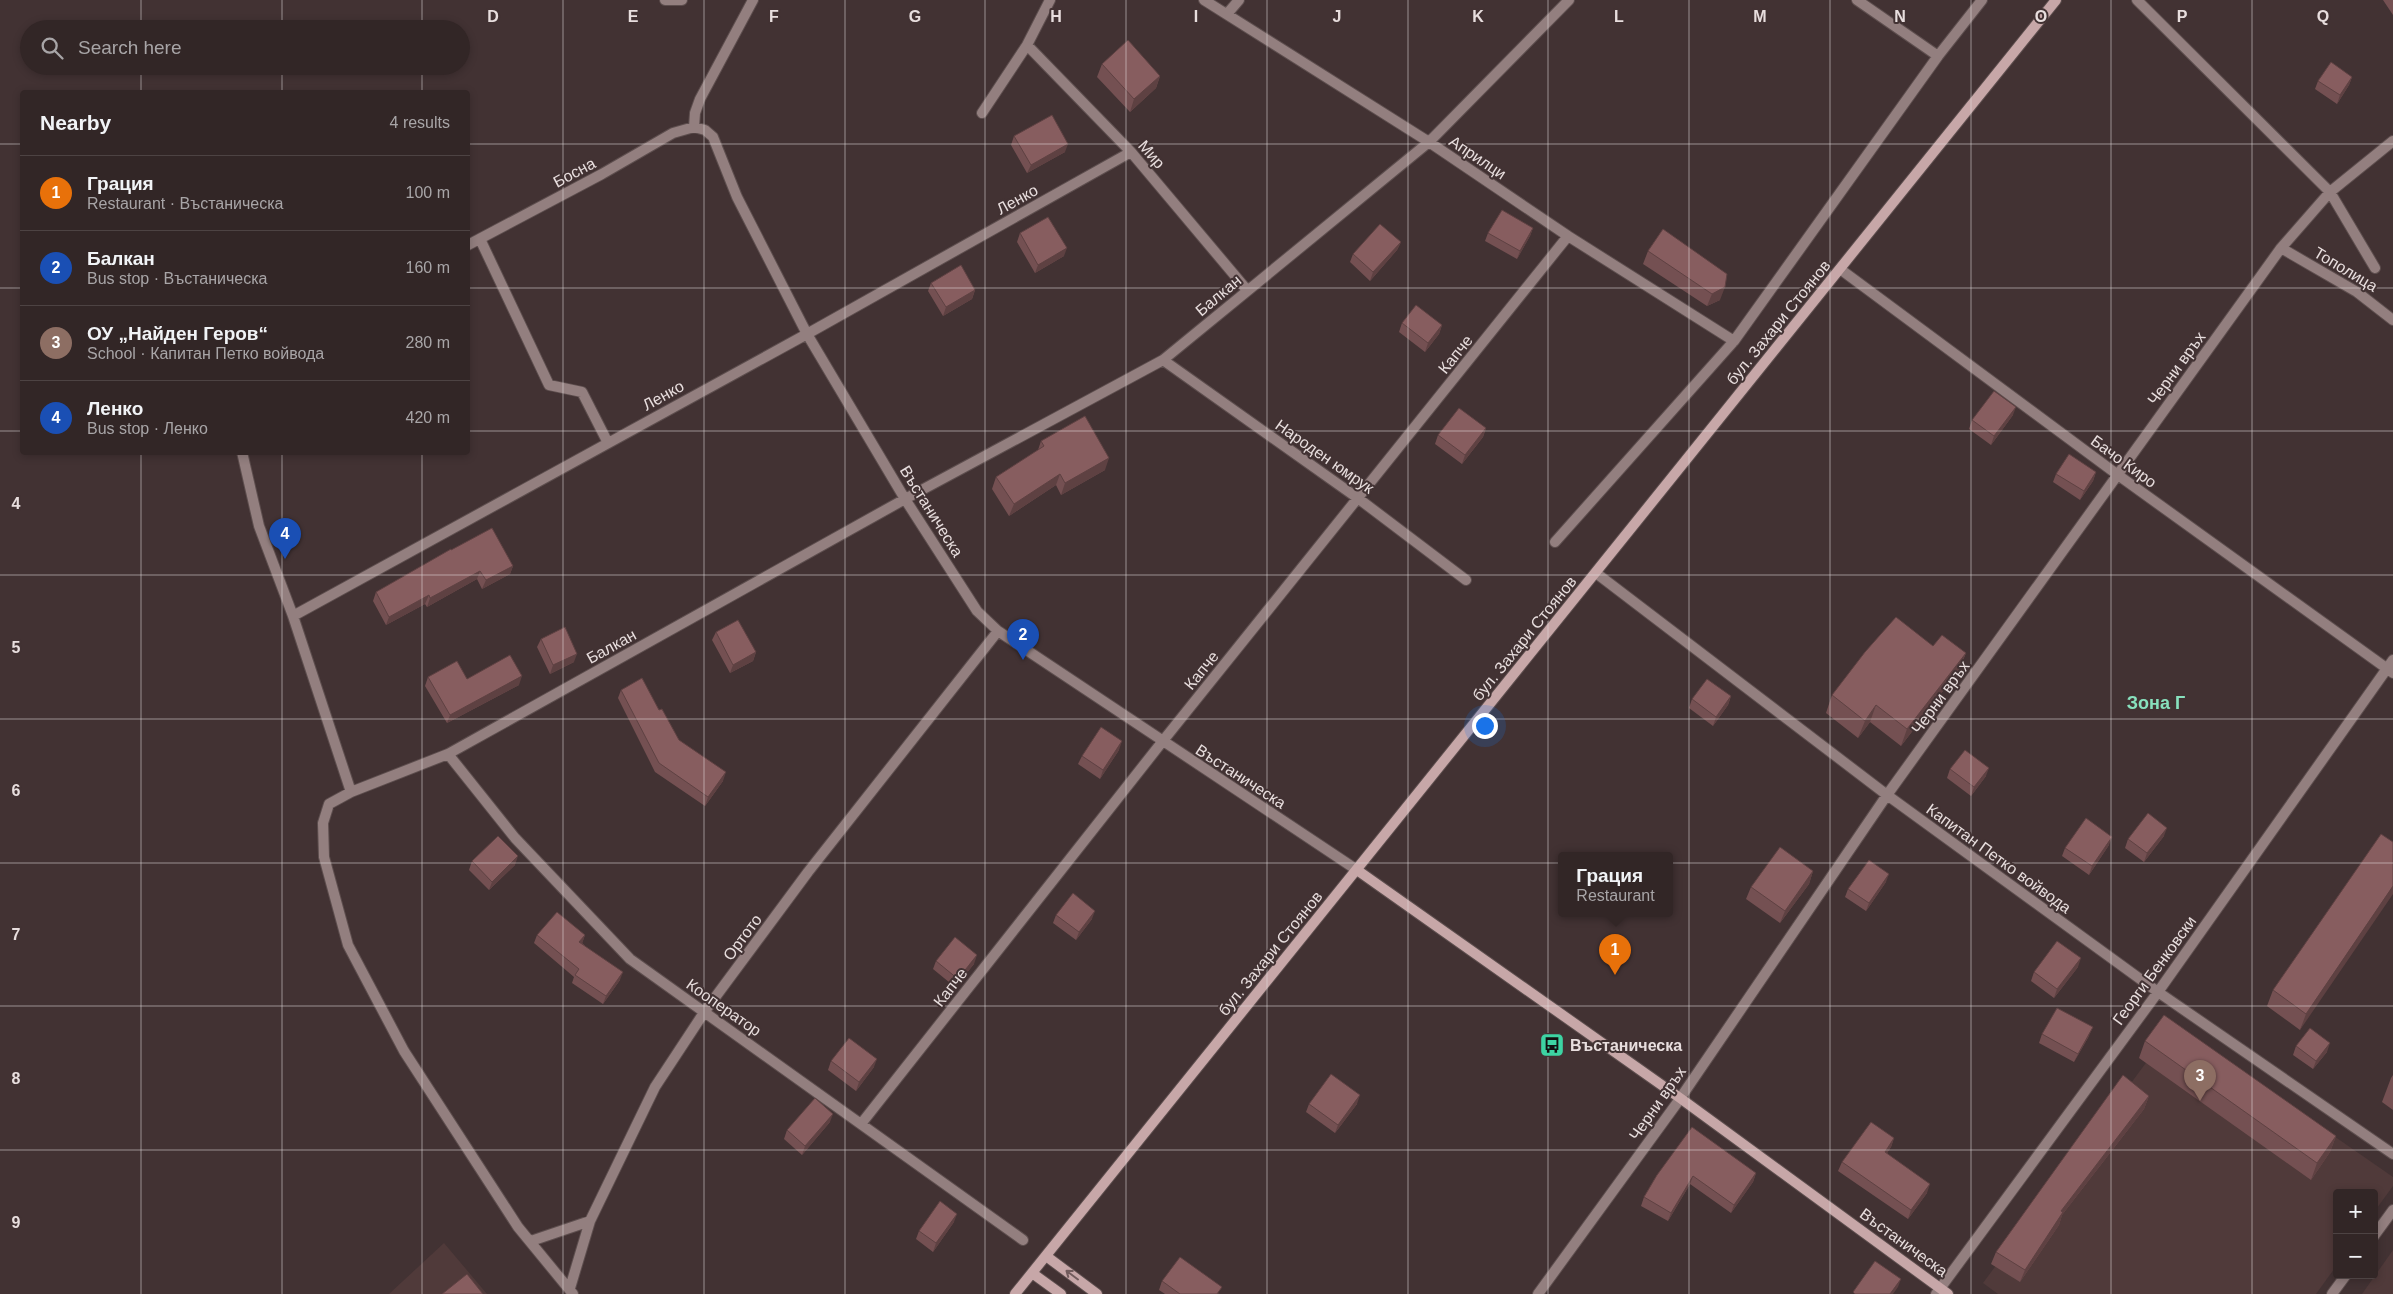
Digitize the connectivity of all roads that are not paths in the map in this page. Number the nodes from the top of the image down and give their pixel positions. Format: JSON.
{"nodes":[{"id":1,"x":665,"y":0,"type":"edge"},
{"id":2,"x":682,"y":0,"type":"edge"},
{"id":3,"x":753,"y":0,"type":"edge"},
{"id":4,"x":1050,"y":0,"type":"edge"},
{"id":5,"x":1204,"y":0,"type":"edge"},
{"id":6,"x":1239,"y":0,"type":"edge"},
{"id":7,"x":1569,"y":0,"type":"edge"},
{"id":8,"x":1856,"y":0,"type":"edge"},
{"id":9,"x":1982,"y":0,"type":"edge"},
{"id":10,"x":2056,"y":0,"type":"edge"},
{"id":11,"x":2137,"y":0,"type":"edge"},
{"id":12,"x":1226,"y":14,"type":"junction"},
{"id":13,"x":1027,"y":44,"type":"junction"},
{"id":14,"x":1938,"y":56,"type":"junction"},
{"id":15,"x":982,"y":113,"type":"dead end"},
{"id":16,"x":694,"y":126,"type":"junction"},
{"id":17,"x":2393,"y":141,"type":"edge"},
{"id":18,"x":1429,"y":142,"type":"junction"},
{"id":19,"x":1131,"y":152,"type":"junction"},
{"id":20,"x":2330,"y":192,"type":"junction"},
{"id":21,"x":1568,"y":236,"type":"junction"},
{"id":22,"x":480,"y":239,"type":"junction"},
{"id":23,"x":470,"y":244,"type":"edge"},
{"id":24,"x":2281,"y":248,"type":"junction"},
{"id":25,"x":2375,"y":268,"type":"dead end"},
{"id":26,"x":1840,"y":269,"type":"junction"},
{"id":27,"x":1247,"y":290,"type":"junction"},
{"id":28,"x":2393,"y":320,"type":"edge"},
{"id":29,"x":807,"y":334,"type":"junction"},
{"id":30,"x":1734,"y":341,"type":"junction"},
{"id":31,"x":1163,"y":360,"type":"junction"},
{"id":32,"x":608,"y":443,"type":"junction"},
{"id":33,"x":243,"y":455,"type":"edge"},
{"id":34,"x":2118,"y":475,"type":"junction"},
{"id":35,"x":905,"y":499,"type":"junction"},
{"id":36,"x":1359,"y":499,"type":"junction"},
{"id":37,"x":1555,"y":542,"type":"dead end"},
{"id":38,"x":1596,"y":572,"type":"junction"},
{"id":39,"x":1466,"y":580,"type":"dead end"},
{"id":40,"x":293,"y":616,"type":"junction"},
{"id":41,"x":998,"y":631,"type":"junction"},
{"id":42,"x":2391,"y":667,"type":"edge"},
{"id":43,"x":1162,"y":742,"type":"junction"},
{"id":44,"x":448,"y":754,"type":"junction"},
{"id":45,"x":351,"y":792,"type":"junction"},
{"id":46,"x":1887,"y":795,"type":"junction"},
{"id":47,"x":1357,"y":870,"type":"junction"},
{"id":48,"x":2158,"y":992,"type":"junction"},
{"id":49,"x":705,"y":1012,"type":"junction"},
{"id":50,"x":1680,"y":1098,"type":"junction"},
{"id":51,"x":861,"y":1124,"type":"junction"},
{"id":52,"x":2393,"y":1154,"type":"edge"},
{"id":53,"x":2393,"y":1210,"type":"edge"},
{"id":54,"x":590,"y":1222,"type":"junction"},
{"id":55,"x":2375,"y":1234,"type":"edge"},
{"id":56,"x":1023,"y":1240,"type":"dead end"},
{"id":57,"x":531,"y":1241,"type":"junction"},
{"id":58,"x":1046,"y":1256,"type":"junction"},
{"id":59,"x":1032,"y":1273,"type":"junction"},
{"id":60,"x":2343,"y":1279,"type":"edge"},
{"id":61,"x":572,"y":1291,"type":"edge"},
{"id":62,"x":1942,"y":1292,"type":"edge"},
{"id":63,"x":1015,"y":1294,"type":"edge"},
{"id":64,"x":1061,"y":1294,"type":"edge"},
{"id":65,"x":1097,"y":1294,"type":"edge"},
{"id":66,"x":1538,"y":1294,"type":"edge"},
{"id":67,"x":2332,"y":1294,"type":"edge"}],
"edges":[{"from":1,"to":2,"type":"street"},
{"from":3,"to":16,"type":"street"},
{"from":4,"to":13,"type":"street"},
{"from":5,"to":12,"type":"street","name":"Априлци"},
{"from":6,"to":12,"type":"street"},
{"from":7,"to":18,"type":"street","name":"Балкан"},
{"from":8,"to":14,"type":"street"},
{"from":9,"to":14,"type":"street"},
{"from":10,"to":26,"type":"main road","name":"бул. Захари Стоянов"},
{"from":11,"to":20,"type":"street"},
{"from":12,"to":18,"type":"street","name":"Априлци"},
{"from":13,"to":15,"type":"street"},
{"from":13,"to":19,"type":"street","name":"Мир"},
{"from":14,"to":30,"type":"street"},
{"from":16,"to":22,"type":"street","name":"Босна"},
{"from":16,"to":29,"type":"street","name":"Въстаническа"},
{"from":17,"to":20,"type":"street","name":"Черни връх"},
{"from":18,"to":21,"type":"street","name":"Априлци"},
{"from":18,"to":27,"type":"street","name":"Балкан"},
{"from":19,"to":27,"type":"street","name":"Мир"},
{"from":19,"to":29,"type":"street","name":"Ленко"},
{"from":20,"to":24,"type":"street","name":"Черни връх"},
{"from":20,"to":25,"type":"street"},
{"from":21,"to":30,"type":"street","name":"Априлци"},
{"from":21,"to":36,"type":"street","name":"Капче"},
{"from":22,"to":23,"type":"street","name":"Босна"},
{"from":22,"to":32,"type":"street"},
{"from":24,"to":28,"type":"street","name":"Тополица"},
{"from":24,"to":34,"type":"street","name":"Черни връх"},
{"from":26,"to":34,"type":"street","name":"Бачо Киро"},
{"from":26,"to":38,"type":"main road","name":"бул. Захари Стоянов"},
{"from":27,"to":31,"type":"street","name":"Балкан"},
{"from":29,"to":32,"type":"street","name":"Ленко"},
{"from":29,"to":35,"type":"street","name":"Въстаническа"},
{"from":30,"to":37,"type":"street"},
{"from":31,"to":35,"type":"street","name":"Балкан"},
{"from":31,"to":36,"type":"street","name":"Народен юмрук"},
{"from":32,"to":40,"type":"street","name":"Ленко"},
{"from":33,"to":40,"type":"street"},
{"from":34,"to":42,"type":"street","name":"Бачо Киро"},
{"from":34,"to":46,"type":"street","name":"Черни връх"},
{"from":35,"to":41,"type":"street","name":"Въстаническа"},
{"from":35,"to":44,"type":"street","name":"Балкан"},
{"from":36,"to":39,"type":"street","name":"Народен юмрук"},
{"from":36,"to":43,"type":"street","name":"Капче"},
{"from":38,"to":46,"type":"street","name":"Капитан Петко войвода"},
{"from":38,"to":47,"type":"main road","name":"бул. Захари Стоянов"},
{"from":40,"to":45,"type":"street"},
{"from":41,"to":43,"type":"street","name":"Въстаническа"},
{"from":41,"to":49,"type":"street","name":"Ортото"},
{"from":42,"to":48,"type":"street","name":"Георги Бенковски"},
{"from":43,"to":47,"type":"street","name":"Въстаническа"},
{"from":43,"to":51,"type":"street","name":"Капче"},
{"from":44,"to":45,"type":"street","name":"Балкан"},
{"from":44,"to":49,"type":"street","name":"Кооператор"},
{"from":45,"to":57,"type":"street","name":"Балкан"},
{"from":46,"to":48,"type":"street","name":"Капитан Петко войвода"},
{"from":46,"to":50,"type":"street","name":"Черни връх"},
{"from":47,"to":50,"type":"main road","name":"Въстаническа"},
{"from":47,"to":58,"type":"main road","name":"бул. Захари Стоянов"},
{"from":48,"to":52,"type":"street","name":"Капитан Петко войвода"},
{"from":48,"to":62,"type":"street","name":"Георги Бенковски"},
{"from":49,"to":51,"type":"street","name":"Кооператор"},
{"from":49,"to":54,"type":"street","name":"Ортото"},
{"from":50,"to":62,"type":"main road","name":"Въстаническа"},
{"from":50,"to":66,"type":"street","name":"Черни връх"},
{"from":51,"to":56,"type":"street","name":"Кооператор"},
{"from":53,"to":55,"type":"street"},
{"from":54,"to":57,"type":"street"},
{"from":54,"to":61,"type":"street","name":"Ортото"},
{"from":57,"to":61,"type":"street"},
{"from":58,"to":59,"type":"main road","name":"бул. Захари Стоянов"},
{"from":65,"to":58,"type":"main road","one_way":true},
{"from":59,"to":63,"type":"main road","name":"бул. Захари Стоянов"},
{"from":59,"to":64,"type":"main road"},
{"from":60,"to":67,"type":"street"}]}
